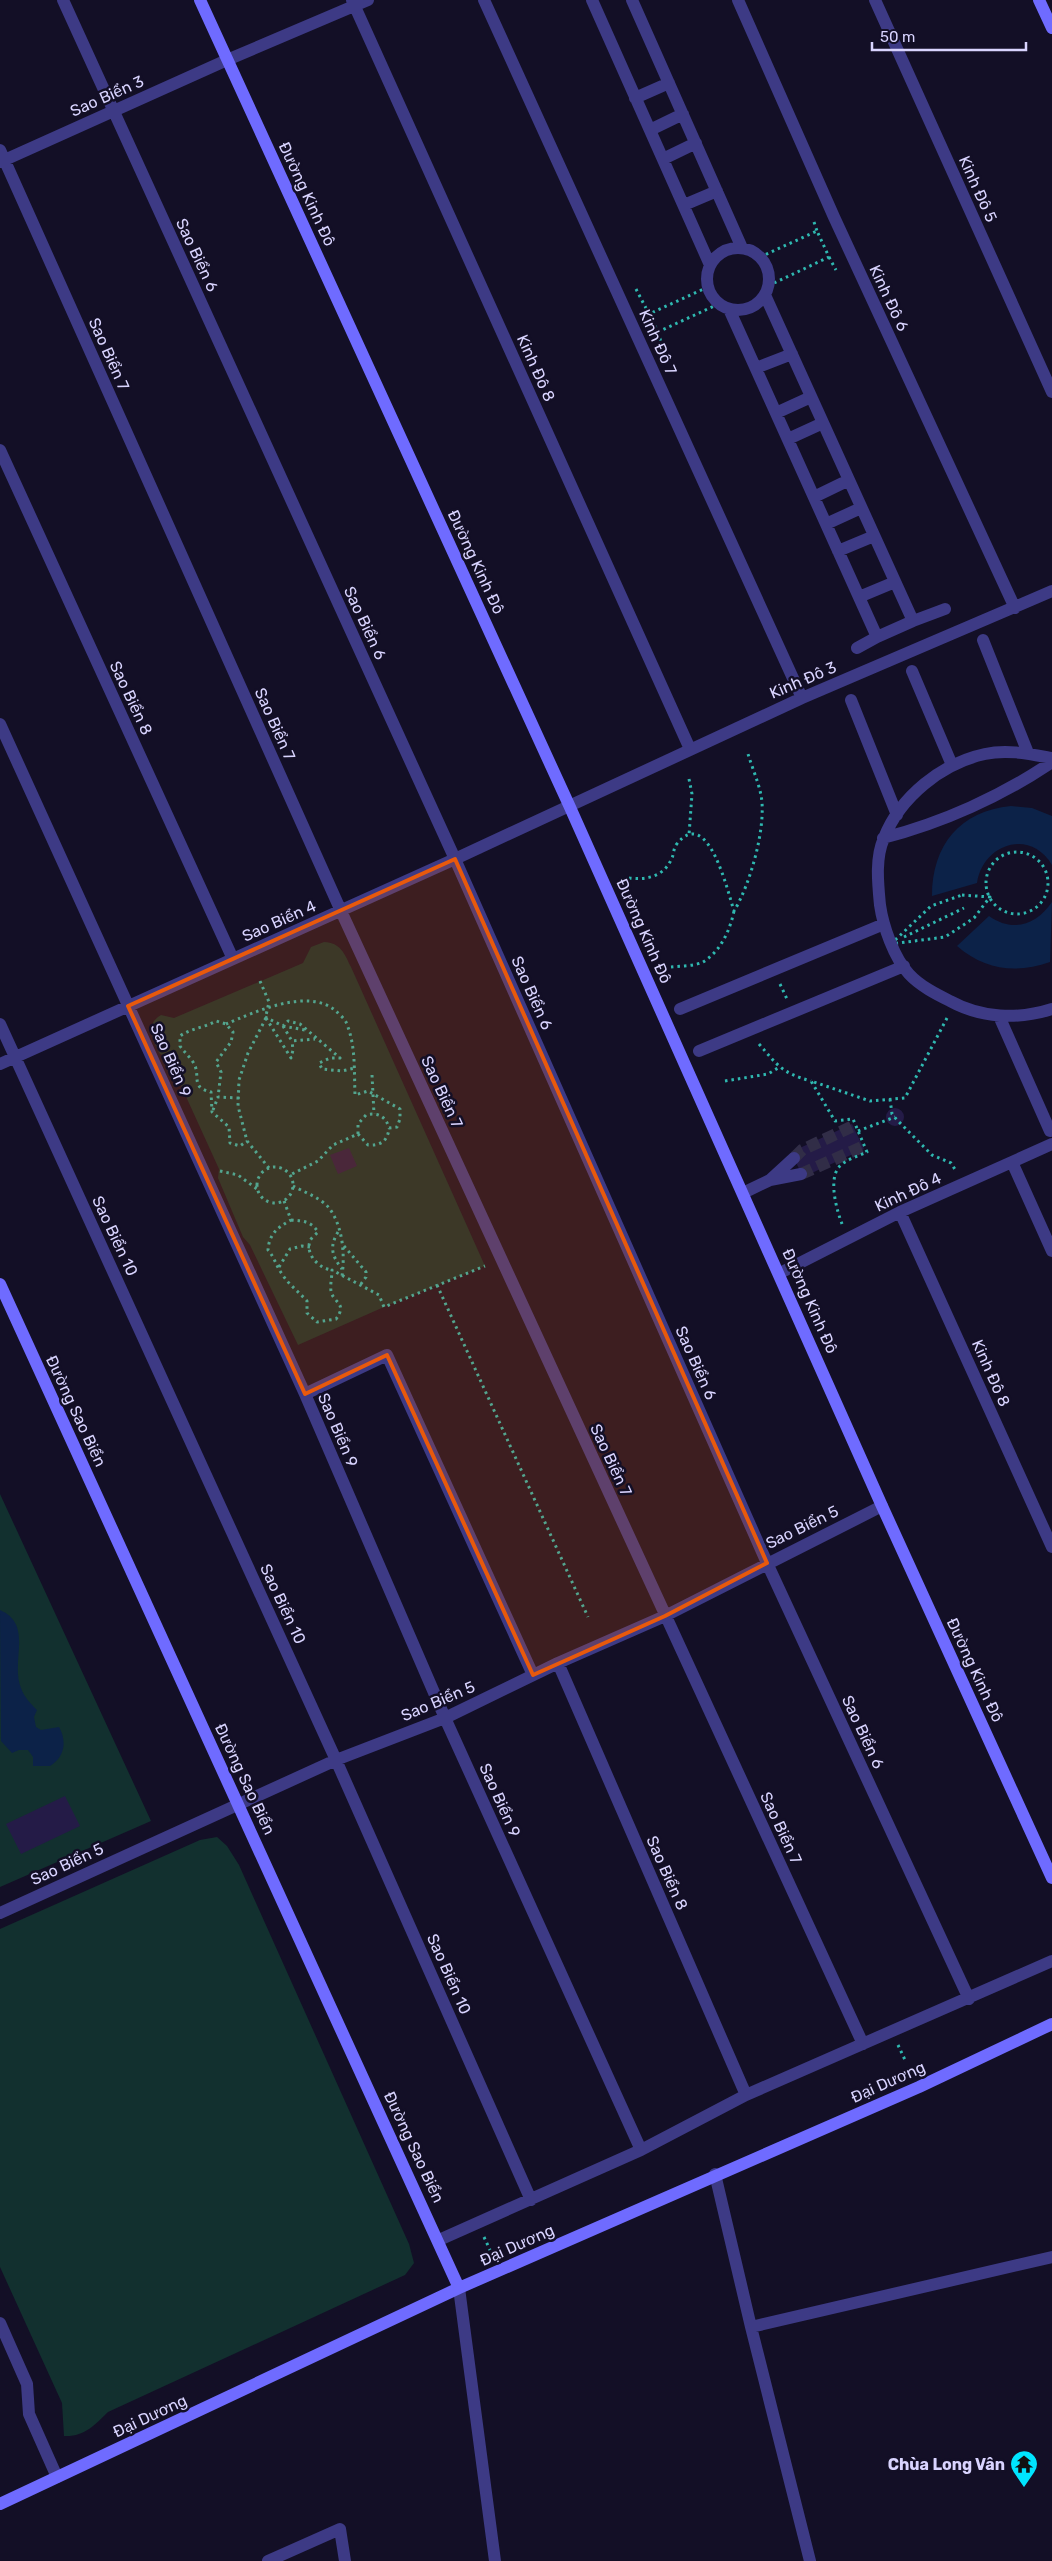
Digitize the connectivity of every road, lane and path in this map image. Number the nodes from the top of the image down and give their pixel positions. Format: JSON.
{"nodes":[{"id":1,"x":63,"y":0,"type":"edge"},
{"id":2,"x":200,"y":0,"type":"edge"},
{"id":3,"x":368,"y":0,"type":"edge"},
{"id":4,"x":484,"y":0,"type":"edge"},
{"id":5,"x":592,"y":0,"type":"edge"},
{"id":6,"x":632,"y":0,"type":"edge"},
{"id":7,"x":738,"y":0,"type":"edge"},
{"id":8,"x":875,"y":0,"type":"edge"},
{"id":9,"x":1039,"y":0,"type":"edge"},
{"id":10,"x":354,"y":3,"type":"edge"},
{"id":11,"x":1052,"y":28,"type":"edge"},
{"id":12,"x":227,"y":60,"type":"junction"},
{"id":13,"x":669,"y":83,"type":"junction"},
{"id":14,"x":636,"y":98,"type":"junction"},
{"id":15,"x":113,"y":110,"type":"junction"},
{"id":16,"x":683,"y":114,"type":"junction"},
{"id":17,"x":650,"y":130,"type":"junction"},
{"id":18,"x":696,"y":143,"type":"junction"},
{"id":19,"x":2,"y":157,"type":"edge"},
{"id":20,"x":663,"y":159,"type":"junction"},
{"id":21,"x":717,"y":191,"type":"junction"},
{"id":22,"x":684,"y":206,"type":"junction"},
{"id":23,"x":814,"y":222,"type":"dead end"},
{"id":24,"x":817,"y":231,"type":"junction"},
{"id":25,"x":742,"y":248,"type":"junction"},
{"id":26,"x":760,"y":257,"type":"junction"},
{"id":27,"x":829,"y":257,"type":"junction"},
{"id":28,"x":710,"y":264,"type":"junction"},
{"id":29,"x":836,"y":270,"type":"dead end"},
{"id":30,"x":708,"y":287,"type":"junction"},
{"id":31,"x":636,"y":289,"type":"dead end"},
{"id":32,"x":767,"y":290,"type":"junction"},
{"id":33,"x":724,"y":306,"type":"junction"},
{"id":34,"x":649,"y":314,"type":"junction"},
{"id":35,"x":658,"y":332,"type":"junction"},
{"id":36,"x":663,"y":351,"type":"dead end"},
{"id":37,"x":792,"y":354,"type":"junction"},
{"id":38,"x":756,"y":368,"type":"junction"},
{"id":39,"x":1052,"y":392,"type":"edge"},
{"id":40,"x":811,"y":397,"type":"junction"},
{"id":41,"x":776,"y":413,"type":"junction"},
{"id":42,"x":823,"y":423,"type":"junction"},
{"id":43,"x":788,"y":439,"type":"junction"},
{"id":44,"x":0,"y":450,"type":"edge"},
{"id":45,"x":849,"y":480,"type":"junction"},
{"id":46,"x":814,"y":497,"type":"junction"},
{"id":47,"x":861,"y":508,"type":"junction"},
{"id":48,"x":826,"y":524,"type":"junction"},
{"id":49,"x":874,"y":536,"type":"junction"},
{"id":50,"x":838,"y":551,"type":"junction"},
{"id":51,"x":895,"y":582,"type":"junction"},
{"id":52,"x":1052,"y":591,"type":"edge"},
{"id":53,"x":859,"y":598,"type":"junction"},
{"id":54,"x":1014,"y":608,"type":"junction"},
{"id":55,"x":945,"y":609,"type":"dead end"},
{"id":56,"x":913,"y":621,"type":"junction"},
{"id":57,"x":878,"y":637,"type":"junction"},
{"id":58,"x":983,"y":640,"type":"dead end"},
{"id":59,"x":857,"y":648,"type":"dead end"},
{"id":60,"x":912,"y":671,"type":"dead end"},
{"id":61,"x":802,"y":698,"type":"junction"},
{"id":62,"x":851,"y":700,"type":"dead end"},
{"id":63,"x":0,"y":724,"type":"edge"},
{"id":64,"x":690,"y":748,"type":"junction"},
{"id":65,"x":1028,"y":753,"type":"junction"},
{"id":66,"x":748,"y":754,"type":"dead end"},
{"id":67,"x":1052,"y":760,"type":"edge"},
{"id":68,"x":952,"y":765,"type":"junction"},
{"id":69,"x":689,"y":779,"type":"dead end"},
{"id":70,"x":570,"y":805,"type":"junction"},
{"id":71,"x":897,"y":815,"type":"junction"},
{"id":72,"x":689,"y":835,"type":"junction"},
{"id":73,"x":883,"y":838,"type":"junction"},
{"id":74,"x":455,"y":860,"type":"junction"},
{"id":75,"x":629,"y":878,"type":"dead end"},
{"id":76,"x":990,"y":897,"type":"junction"},
{"id":77,"x":964,"y":908,"type":"dead end"},
{"id":78,"x":341,"y":911,"type":"junction"},
{"id":79,"x":734,"y":911,"type":"junction"},
{"id":80,"x":884,"y":924,"type":"junction"},
{"id":81,"x":890,"y":944,"type":"junction"},
{"id":82,"x":233,"y":959,"type":"junction"},
{"id":83,"x":904,"y":966,"type":"junction"},
{"id":84,"x":671,"y":967,"type":"dead end"},
{"id":85,"x":774,"y":970,"type":"junction"},
{"id":86,"x":260,"y":981,"type":"dead end"},
{"id":87,"x":955,"y":1004,"type":"junction"},
{"id":88,"x":128,"y":1006,"type":"junction"},
{"id":89,"x":267,"y":1008,"type":"junction"},
{"id":90,"x":680,"y":1009,"type":"dead end"},
{"id":91,"x":1052,"y":1009,"type":"edge"},
{"id":92,"x":793,"y":1012,"type":"junction"},
{"id":93,"x":999,"y":1016,"type":"junction"},
{"id":94,"x":265,"y":1017,"type":"junction"},
{"id":95,"x":0,"y":1024,"type":"edge"},
{"id":96,"x":226,"y":1024,"type":"junction"},
{"id":97,"x":282,"y":1026,"type":"junction"},
{"id":98,"x":306,"y":1030,"type":"junction"},
{"id":99,"x":747,"y":1031,"type":"junction"},
{"id":100,"x":316,"y":1039,"type":"junction"},
{"id":101,"x":292,"y":1041,"type":"junction"},
{"id":102,"x":699,"y":1051,"type":"dead end"},
{"id":103,"x":15,"y":1058,"type":"junction"},
{"id":104,"x":0,"y":1064,"type":"edge"},
{"id":105,"x":355,"y":1068,"type":"junction"},
{"id":106,"x":778,"y":1068,"type":"junction"},
{"id":107,"x":372,"y":1075,"type":"dead end"},
{"id":108,"x":725,"y":1081,"type":"dead end"},
{"id":109,"x":812,"y":1081,"type":"junction"},
{"id":110,"x":374,"y":1095,"type":"junction"},
{"id":111,"x":218,"y":1097,"type":"junction"},
{"id":112,"x":238,"y":1098,"type":"junction"},
{"id":113,"x":890,"y":1100,"type":"junction"},
{"id":114,"x":212,"y":1112,"type":"junction"},
{"id":115,"x":374,"y":1114,"type":"junction"},
{"id":116,"x":895,"y":1117,"type":"junction"},
{"id":117,"x":389,"y":1128,"type":"junction"},
{"id":118,"x":858,"y":1131,"type":"junction"},
{"id":119,"x":1050,"y":1131,"type":"dead end"},
{"id":120,"x":358,"y":1134,"type":"junction"},
{"id":121,"x":247,"y":1141,"type":"junction"},
{"id":122,"x":1052,"y":1144,"type":"edge"},
{"id":123,"x":794,"y":1158,"type":"tunnel mouth"},
{"id":124,"x":1012,"y":1162,"type":"junction"},
{"id":125,"x":268,"y":1168,"type":"junction"},
{"id":126,"x":219,"y":1171,"type":"dead end"},
{"id":127,"x":957,"y":1172,"type":"dead end"},
{"id":128,"x":801,"y":1174,"type":"tunnel mouth"},
{"id":129,"x":290,"y":1175,"type":"junction"},
{"id":130,"x":770,"y":1180,"type":"junction"},
{"id":131,"x":293,"y":1186,"type":"junction"},
{"id":132,"x":257,"y":1189,"type":"junction"},
{"id":133,"x":743,"y":1193,"type":"junction"},
{"id":134,"x":284,"y":1201,"type":"junction"},
{"id":135,"x":900,"y":1212,"type":"junction"},
{"id":136,"x":291,"y":1220,"type":"junction"},
{"id":137,"x":842,"y":1224,"type":"dead end"},
{"id":138,"x":339,"y":1232,"type":"junction"},
{"id":139,"x":343,"y":1245,"type":"junction"},
{"id":140,"x":310,"y":1247,"type":"junction"},
{"id":141,"x":1052,"y":1250,"type":"edge"},
{"id":142,"x":485,"y":1266,"type":"dead end"},
{"id":143,"x":279,"y":1268,"type":"junction"},
{"id":144,"x":343,"y":1269,"type":"junction"},
{"id":145,"x":332,"y":1270,"type":"junction"},
{"id":146,"x":780,"y":1273,"type":"junction"},
{"id":147,"x":342,"y":1276,"type":"junction"},
{"id":148,"x":0,"y":1284,"type":"edge"},
{"id":149,"x":361,"y":1284,"type":"junction"},
{"id":150,"x":438,"y":1285,"type":"junction"},
{"id":151,"x":305,"y":1394,"type":"junction"},
{"id":152,"x":882,"y":1506,"type":"junction"},
{"id":153,"x":1052,"y":1547,"type":"edge"},
{"id":154,"x":767,"y":1563,"type":"junction"},
{"id":155,"x":665,"y":1616,"type":"junction"},
{"id":156,"x":588,"y":1617,"type":"dead end"},
{"id":157,"x":558,"y":1663,"type":"junction"},
{"id":158,"x":533,"y":1675,"type":"junction"},
{"id":159,"x":445,"y":1718,"type":"junction"},
{"id":160,"x":336,"y":1760,"type":"junction"},
{"id":161,"x":238,"y":1803,"type":"junction"},
{"id":162,"x":1052,"y":1878,"type":"edge"},
{"id":163,"x":0,"y":1913,"type":"edge"},
{"id":164,"x":1052,"y":1961,"type":"edge"},
{"id":165,"x":969,"y":2000,"type":"junction"},
{"id":166,"x":1052,"y":2024,"type":"edge"},
{"id":167,"x":863,"y":2044,"type":"junction"},
{"id":168,"x":897,"y":2044,"type":"dead end"},
{"id":169,"x":906,"y":2062,"type":"dead end"},
{"id":170,"x":746,"y":2095,"type":"junction"},
{"id":171,"x":641,"y":2150,"type":"junction"},
{"id":172,"x":715,"y":2174,"type":"junction"},
{"id":173,"x":531,"y":2200,"type":"junction"},
{"id":174,"x":480,"y":2231,"type":"dead end"},
{"id":175,"x":439,"y":2240,"type":"junction"},
{"id":176,"x":490,"y":2250,"type":"dead end"},
{"id":177,"x":1052,"y":2257,"type":"edge"},
{"id":178,"x":459,"y":2288,"type":"junction"},
{"id":179,"x":0,"y":2323,"type":"edge"},
{"id":180,"x":751,"y":2327,"type":"junction"},
{"id":181,"x":57,"y":2477,"type":"junction"},
{"id":182,"x":0,"y":2504,"type":"edge"},
{"id":183,"x":268,"y":2561,"type":"edge"},
{"id":184,"x":345,"y":2561,"type":"edge"},
{"id":185,"x":495,"y":2561,"type":"edge"},
{"id":186,"x":810,"y":2561,"type":"edge"}],
"edges":[{"from":1,"to":15,"type":"street","name":"Sao Biển 6"},
{"from":2,"to":12,"type":"street","name":"Đường Kinh Đô"},
{"from":3,"to":10,"type":"street","name":"Sao Biển 3"},
{"from":4,"to":61,"type":"street","name":"Kinh Đô 7"},
{"from":5,"to":14,"type":"street"},
{"from":6,"to":13,"type":"street"},
{"from":7,"to":54,"type":"street","name":"Kinh Đô 6"},
{"from":8,"to":39,"type":"street","name":"Kinh Đô 5"},
{"from":9,"to":11,"type":"street"},
{"from":10,"to":12,"type":"street","name":"Sao Biển 3"},
{"from":10,"to":64,"type":"street","name":"Kinh Đô 8"},
{"from":12,"to":15,"type":"street","name":"Sao Biển 3"},
{"from":12,"to":70,"type":"street","name":"Đường Kinh Đô"},
{"from":13,"to":14,"type":"street"},
{"from":13,"to":16,"type":"street"},
{"from":14,"to":17,"type":"street"},
{"from":15,"to":19,"type":"street","name":"Sao Biển 3"},
{"from":15,"to":74,"type":"street","name":"Sao Biển 6"},
{"from":16,"to":17,"type":"street"},
{"from":16,"to":18,"type":"street"},
{"from":17,"to":20,"type":"street"},
{"from":18,"to":20,"type":"street"},
{"from":18,"to":21,"type":"street"},
{"from":19,"to":78,"type":"street","name":"Sao Biển 7"},
{"from":20,"to":22,"type":"street"},
{"from":21,"to":22,"type":"street"},
{"from":21,"to":25,"type":"street"},
{"from":22,"to":28,"type":"street"},
{"from":23,"to":24,"type":"path"},
{"from":24,"to":26,"type":"path"},
{"from":24,"to":27,"type":"path"},
{"from":25,"to":26,"type":"street"},
{"from":25,"to":28,"type":"street"},
{"from":26,"to":32,"type":"street"},
{"from":27,"to":29,"type":"path"},
{"from":27,"to":32,"type":"path"},
{"from":28,"to":30,"type":"street"},
{"from":30,"to":33,"type":"street"},
{"from":30,"to":34,"type":"path"},
{"from":31,"to":34,"type":"path"},
{"from":32,"to":33,"type":"street"},
{"from":32,"to":37,"type":"street"},
{"from":33,"to":35,"type":"path"},
{"from":33,"to":38,"type":"street"},
{"from":34,"to":35,"type":"path"},
{"from":35,"to":36,"type":"path"},
{"from":37,"to":38,"type":"street"},
{"from":37,"to":40,"type":"street"},
{"from":38,"to":41,"type":"street"},
{"from":40,"to":41,"type":"street"},
{"from":40,"to":42,"type":"street"},
{"from":41,"to":43,"type":"street"},
{"from":42,"to":43,"type":"street"},
{"from":42,"to":45,"type":"street"},
{"from":43,"to":46,"type":"street"},
{"from":44,"to":82,"type":"street","name":"Sao Biển 8"},
{"from":45,"to":46,"type":"street"},
{"from":45,"to":47,"type":"street"},
{"from":46,"to":48,"type":"street"},
{"from":47,"to":48,"type":"street"},
{"from":47,"to":49,"type":"street"},
{"from":48,"to":50,"type":"street"},
{"from":49,"to":50,"type":"street"},
{"from":49,"to":51,"type":"street"},
{"from":50,"to":53,"type":"street"},
{"from":51,"to":53,"type":"street"},
{"from":51,"to":56,"type":"street"},
{"from":52,"to":54,"type":"street","name":"Kinh Đô 3"},
{"from":53,"to":57,"type":"street"},
{"from":54,"to":61,"type":"street","name":"Kinh Đô 3"},
{"from":55,"to":56,"type":"street"},
{"from":56,"to":57,"type":"street"},
{"from":57,"to":59,"type":"street"},
{"from":58,"to":65,"type":"street"},
{"from":60,"to":68,"type":"street"},
{"from":61,"to":64,"type":"street","name":"Kinh Đô 3"},
{"from":62,"to":71,"type":"street"},
{"from":63,"to":88,"type":"street","name":"Sao Biển 9"},
{"from":64,"to":70,"type":"street","name":"Kinh Đô 3"},
{"from":65,"to":67,"type":"street"},
{"from":65,"to":68,"type":"street"},
{"from":66,"to":79,"type":"path"},
{"from":67,"to":73,"type":"street"},
{"from":68,"to":71,"type":"street"},
{"from":69,"to":72,"type":"path"},
{"from":70,"to":74,"type":"street","name":"Sao Biển 4"},
{"from":70,"to":133,"type":"street","name":"Đường Kinh Đô"},
{"from":71,"to":73,"type":"street"},
{"from":72,"to":75,"type":"path"},
{"from":72,"to":79,"type":"path"},
{"from":73,"to":80,"type":"street"},
{"from":74,"to":78,"type":"street","name":"Sao Biển 4"},
{"from":74,"to":154,"type":"street","name":"Sao Biển 6"},
{"from":76,"to":76,"type":"path"},
{"from":76,"to":81,"type":"path"},
{"from":76,"to":81,"type":"path"},
{"from":77,"to":81,"type":"path"},
{"from":78,"to":82,"type":"street","name":"Sao Biển 4"},
{"from":78,"to":155,"type":"street","name":"Sao Biển 7"},
{"from":79,"to":84,"type":"path"},
{"from":80,"to":81,"type":"street"},
{"from":80,"to":85,"type":"street"},
{"from":81,"to":83,"type":"street"},
{"from":82,"to":88,"type":"street","name":"Sao Biển 4"},
{"from":83,"to":87,"type":"street"},
{"from":83,"to":92,"type":"street"},
{"from":85,"to":90,"type":"street"},
{"from":85,"to":92,"type":"path"},
{"from":86,"to":89,"type":"path"},
{"from":87,"to":93,"type":"street"},
{"from":87,"to":113,"type":"path"},
{"from":88,"to":103,"type":"street","name":"Sao Biển 4"},
{"from":88,"to":151,"type":"street","name":"Sao Biển 9"},
{"from":89,"to":94,"type":"path"},
{"from":89,"to":96,"type":"path"},
{"from":89,"to":105,"type":"path"},
{"from":91,"to":93,"type":"street"},
{"from":92,"to":99,"type":"street"},
{"from":93,"to":119,"type":"street"},
{"from":94,"to":97,"type":"path"},
{"from":94,"to":101,"type":"path"},
{"from":94,"to":112,"type":"path"},
{"from":95,"to":103,"type":"street","name":"Sao Biển 10"},
{"from":96,"to":111,"type":"path"},
{"from":96,"to":114,"type":"path"},
{"from":97,"to":98,"type":"path"},
{"from":97,"to":98,"type":"path"},
{"from":97,"to":101,"type":"path"},
{"from":98,"to":100,"type":"path"},
{"from":99,"to":102,"type":"street"},
{"from":99,"to":106,"type":"path"},
{"from":100,"to":101,"type":"path"},
{"from":100,"to":105,"type":"path"},
{"from":103,"to":104,"type":"street","name":"Sao Biển 4"},
{"from":103,"to":160,"type":"street","name":"Sao Biển 10"},
{"from":105,"to":110,"type":"path"},
{"from":106,"to":108,"type":"path"},
{"from":106,"to":109,"type":"path"},
{"from":107,"to":110,"type":"path"},
{"from":109,"to":113,"type":"path"},
{"from":109,"to":118,"type":"path"},
{"from":110,"to":115,"type":"path"},
{"from":110,"to":117,"type":"path"},
{"from":111,"to":112,"type":"path"},
{"from":111,"to":114,"type":"path"},
{"from":112,"to":121,"type":"path"},
{"from":113,"to":116,"type":"path"},
{"from":114,"to":121,"type":"path"},
{"from":115,"to":117,"type":"path"},
{"from":115,"to":120,"type":"path"},
{"from":116,"to":118,"type":"path"},
{"from":116,"to":127,"type":"path"},
{"from":117,"to":120,"type":"path"},
{"from":118,"to":137,"type":"path"},
{"from":120,"to":129,"type":"path"},
{"from":121,"to":125,"type":"path"},
{"from":122,"to":124,"type":"street","name":"Kinh Đô 4"},
{"from":123,"to":130,"type":"street"},
{"from":124,"to":135,"type":"street","name":"Kinh Đô 4"},
{"from":124,"to":141,"type":"street"},
{"from":125,"to":129,"type":"path"},
{"from":125,"to":132,"type":"path"},
{"from":126,"to":132,"type":"path"},
{"from":128,"to":130,"type":"street"},
{"from":129,"to":131,"type":"path"},
{"from":130,"to":133,"type":"street"},
{"from":131,"to":134,"type":"path"},
{"from":131,"to":138,"type":"path"},
{"from":132,"to":134,"type":"path"},
{"from":133,"to":146,"type":"street","name":"Đường Kinh Đô"},
{"from":134,"to":136,"type":"path"},
{"from":135,"to":146,"type":"street","name":"Kinh Đô 4"},
{"from":135,"to":153,"type":"street","name":"Kinh Đô 8"},
{"from":136,"to":140,"type":"path"},
{"from":136,"to":143,"type":"path"},
{"from":138,"to":139,"type":"path"},
{"from":138,"to":144,"type":"path"},
{"from":139,"to":144,"type":"path"},
{"from":139,"to":149,"type":"path"},
{"from":140,"to":143,"type":"path"},
{"from":140,"to":145,"type":"path"},
{"from":142,"to":150,"type":"path"},
{"from":143,"to":145,"type":"path"},
{"from":144,"to":147,"type":"path"},
{"from":145,"to":147,"type":"path"},
{"from":146,"to":152,"type":"street","name":"Đường Kinh Đô"},
{"from":147,"to":149,"type":"path"},
{"from":148,"to":161,"type":"street","name":"Đường Sao Biển"},
{"from":149,"to":150,"type":"path"},
{"from":150,"to":156,"type":"path"},
{"from":151,"to":158,"type":"street"},
{"from":151,"to":159,"type":"street","name":"Sao Biển 9"},
{"from":152,"to":154,"type":"street","name":"Sao Biển 5"},
{"from":152,"to":162,"type":"street","name":"Đường Kinh Đô"},
{"from":154,"to":155,"type":"street","name":"Sao Biển 5"},
{"from":154,"to":165,"type":"street","name":"Sao Biển 6"},
{"from":155,"to":157,"type":"street","name":"Sao Biển 5"},
{"from":155,"to":167,"type":"street","name":"Sao Biển 7"},
{"from":157,"to":158,"type":"street","name":"Sao Biển 5"},
{"from":157,"to":170,"type":"street","name":"Sao Biển 8"},
{"from":158,"to":159,"type":"street","name":"Sao Biển 5"},
{"from":159,"to":160,"type":"street","name":"Sao Biển 5"},
{"from":159,"to":171,"type":"street","name":"Sao Biển 9"},
{"from":160,"to":161,"type":"street","name":"Sao Biển 5"},
{"from":160,"to":173,"type":"street","name":"Sao Biển 10"},
{"from":161,"to":163,"type":"street","name":"Sao Biển 5"},
{"from":161,"to":175,"type":"street","name":"Đường Sao Biển"},
{"from":164,"to":165,"type":"street"},
{"from":165,"to":167,"type":"street"},
{"from":166,"to":172,"type":"street","name":"Đại Dương"},
{"from":167,"to":170,"type":"street"},
{"from":168,"to":169,"type":"path"},
{"from":170,"to":171,"type":"street"},
{"from":171,"to":173,"type":"street"},
{"from":172,"to":178,"type":"street","name":"Đại Dương"},
{"from":172,"to":180,"type":"street"},
{"from":173,"to":175,"type":"street"},
{"from":174,"to":176,"type":"path"},
{"from":175,"to":178,"type":"street","name":"Đường Sao Biển"},
{"from":177,"to":180,"type":"street"},
{"from":178,"to":181,"type":"street","name":"Đại Dương"},
{"from":178,"to":185,"type":"street"},
{"from":179,"to":181,"type":"street"},
{"from":180,"to":186,"type":"street"},
{"from":181,"to":182,"type":"street","name":"Đại Dương"},
{"from":183,"to":184,"type":"street"}]}
